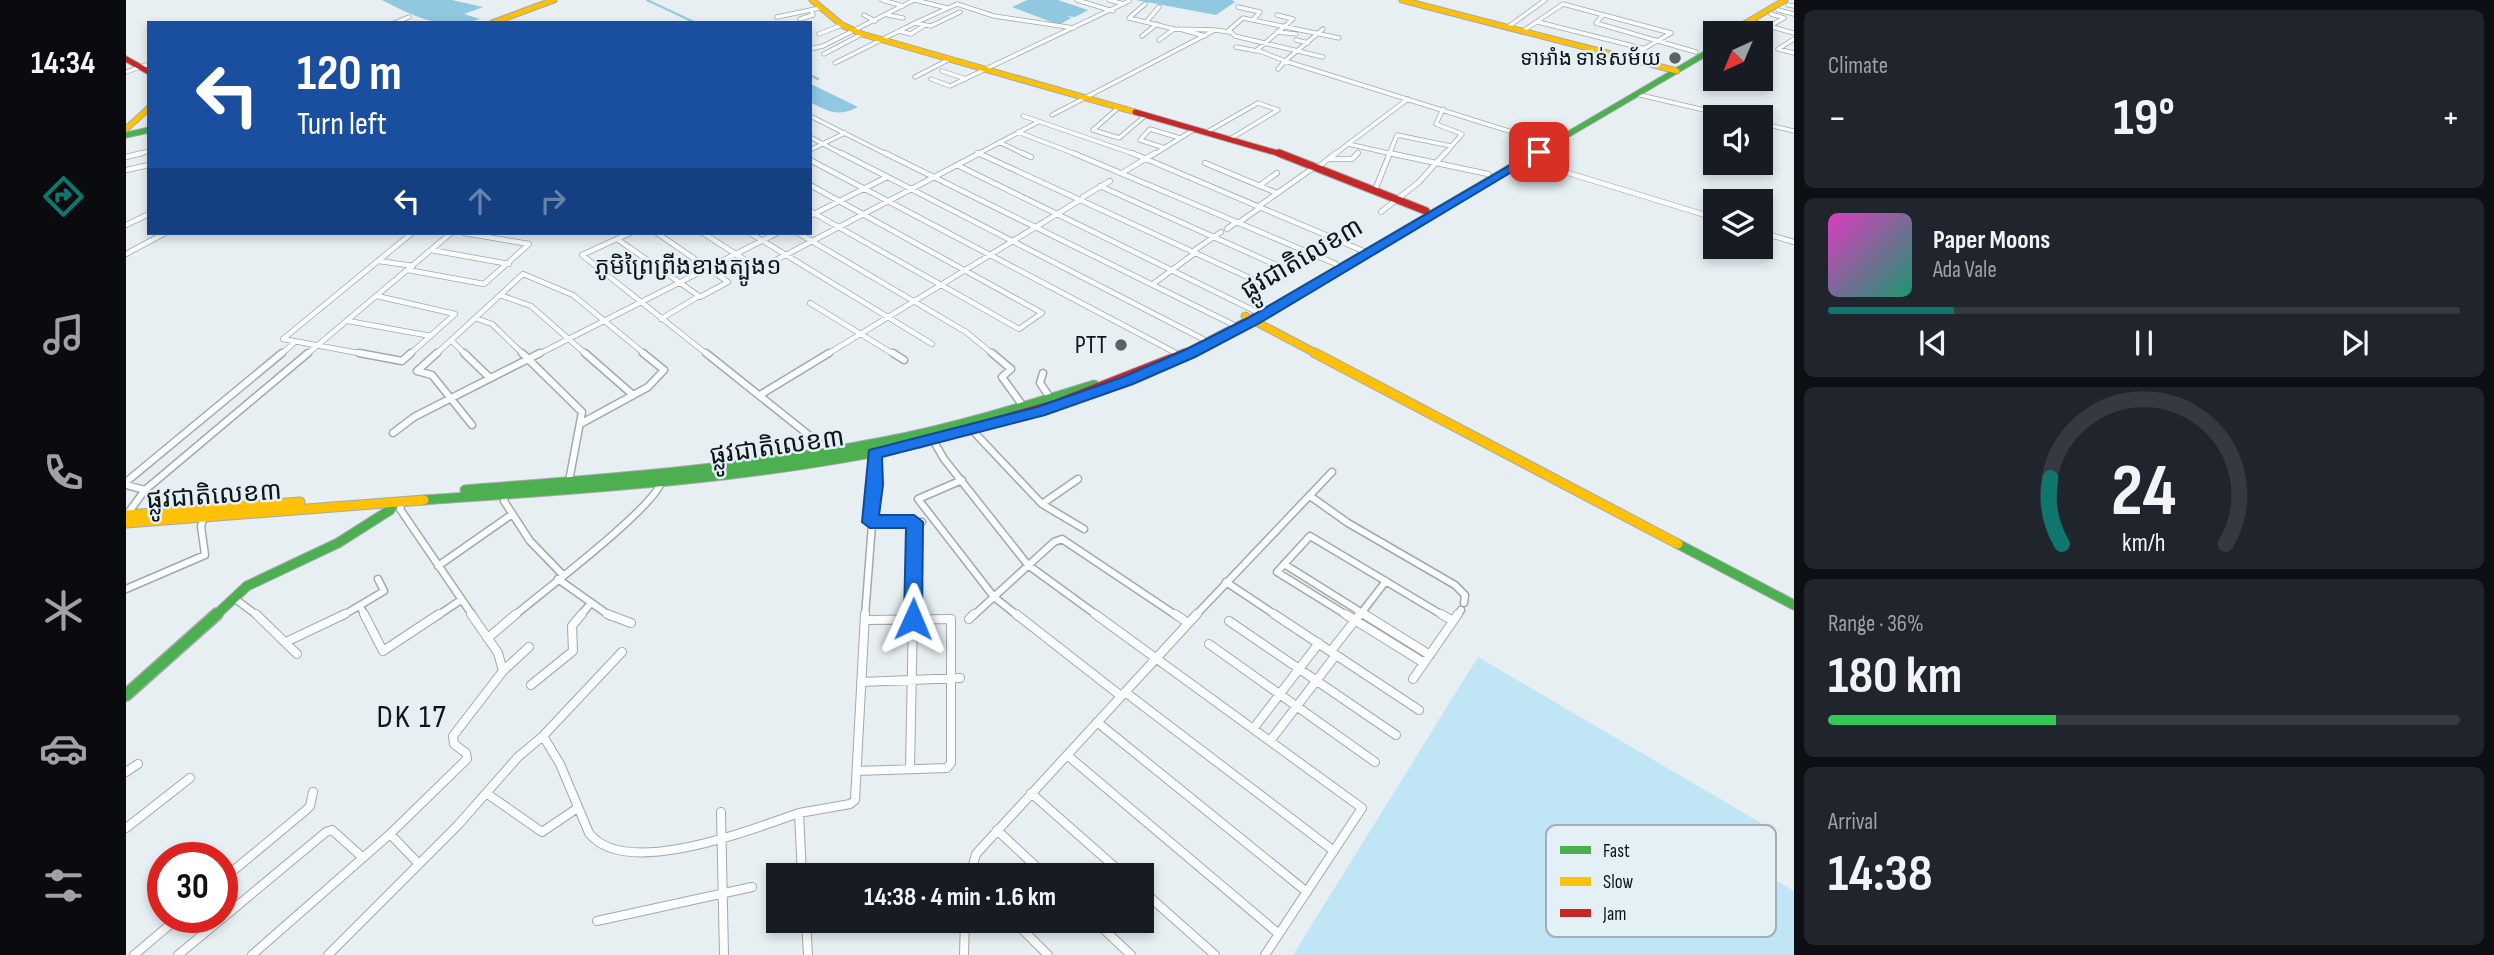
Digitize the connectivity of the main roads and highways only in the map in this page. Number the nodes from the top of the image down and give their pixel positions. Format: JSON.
{"nodes":[{"id":1,"x":554,"y":0,"type":"edge"},
{"id":2,"x":1406,"y":0,"type":"edge"},
{"id":3,"x":1790,"y":3,"type":"edge"},
{"id":4,"x":814,"y":6,"type":"edge"},
{"id":5,"x":499,"y":21,"type":"edge"},
{"id":6,"x":1756,"y":21,"type":"joint"},
{"id":7,"x":1703,"y":48,"type":"edge"},
{"id":8,"x":126,"y":54,"type":"edge"},
{"id":9,"x":1703,"y":54,"type":"edge"},
{"id":10,"x":126,"y":59,"type":"edge"},
{"id":11,"x":146,"y":68,"type":"edge"},
{"id":12,"x":1673,"y":69,"type":"junction"},
{"id":13,"x":147,"y":104,"type":"edge"},
{"id":14,"x":147,"y":110,"type":"edge"},
{"id":15,"x":126,"y":123,"type":"edge"},
{"id":16,"x":126,"y":129,"type":"edge"},
{"id":17,"x":147,"y":130,"type":"edge"},
{"id":18,"x":126,"y":135,"type":"edge"},
{"id":19,"x":1426,"y":211,"type":"junction"},
{"id":20,"x":1365,"y":252,"type":"junction"},
{"id":21,"x":1259,"y":312,"type":"junction"},
{"id":22,"x":1249,"y":318,"type":"junction"},
{"id":23,"x":931,"y":436,"type":"junction"},
{"id":24,"x":396,"y":507,"type":"junction"},
{"id":25,"x":126,"y":515,"type":"edge"},
{"id":26,"x":126,"y":523,"type":"edge"},
{"id":27,"x":1794,"y":605,"type":"edge"},
{"id":28,"x":126,"y":695,"type":"edge"}],
"edges":[{"from":1,"to":5,"type":"main road"},
{"from":2,"to":12,"type":"main road"},
{"from":3,"to":6,"type":"main road"},
{"from":3,"to":6,"type":"main road"},
{"from":4,"to":19,"type":"main road"},
{"from":7,"to":12,"type":"main road","name":"ផ្លូវជាតិលេខ៣"},
{"from":8,"to":11,"type":"main road"},
{"from":9,"to":12,"type":"main road","name":"ផ្លូវជាតិលេខ៣"},
{"from":10,"to":11,"type":"main road"},
{"from":12,"to":19,"type":"main road","name":"ផ្លូវជាតិលេខ៣"},
{"from":12,"to":20,"type":"main road","name":"ផ្លូវជាតិលេខ៣"},
{"from":13,"to":15,"type":"main road"},
{"from":14,"to":16,"type":"main road"},
{"from":17,"to":18,"type":"main road"},
{"from":19,"to":20,"type":"main road","name":"ផ្លូវជាតិលេខ៣"},
{"from":20,"to":21,"type":"main road","name":"ផ្លូវជាតិលេខ៣"},
{"from":20,"to":21,"type":"main road","name":"ផ្លូវជាតិលេខ៣"},
{"from":21,"to":22,"type":"main road","name":"ផ្លូវជាតិលេខ៣"},
{"from":22,"to":23,"type":"main road","name":"ផ្លូវជាតិលេខ៣"},
{"from":22,"to":23,"type":"main road","name":"ផ្លូវជាតិលេខ៣"},
{"from":22,"to":27,"type":"main road"},
{"from":23,"to":24,"type":"main road","name":"ផ្លូវជាតិលេខ៣"},
{"from":23,"to":25,"type":"main road","name":"ផ្លូវជាតិលេខ៣"},
{"from":24,"to":26,"type":"main road","name":"ផ្លូវជាតិលេខ៣"},
{"from":24,"to":28,"type":"main road"}]}
